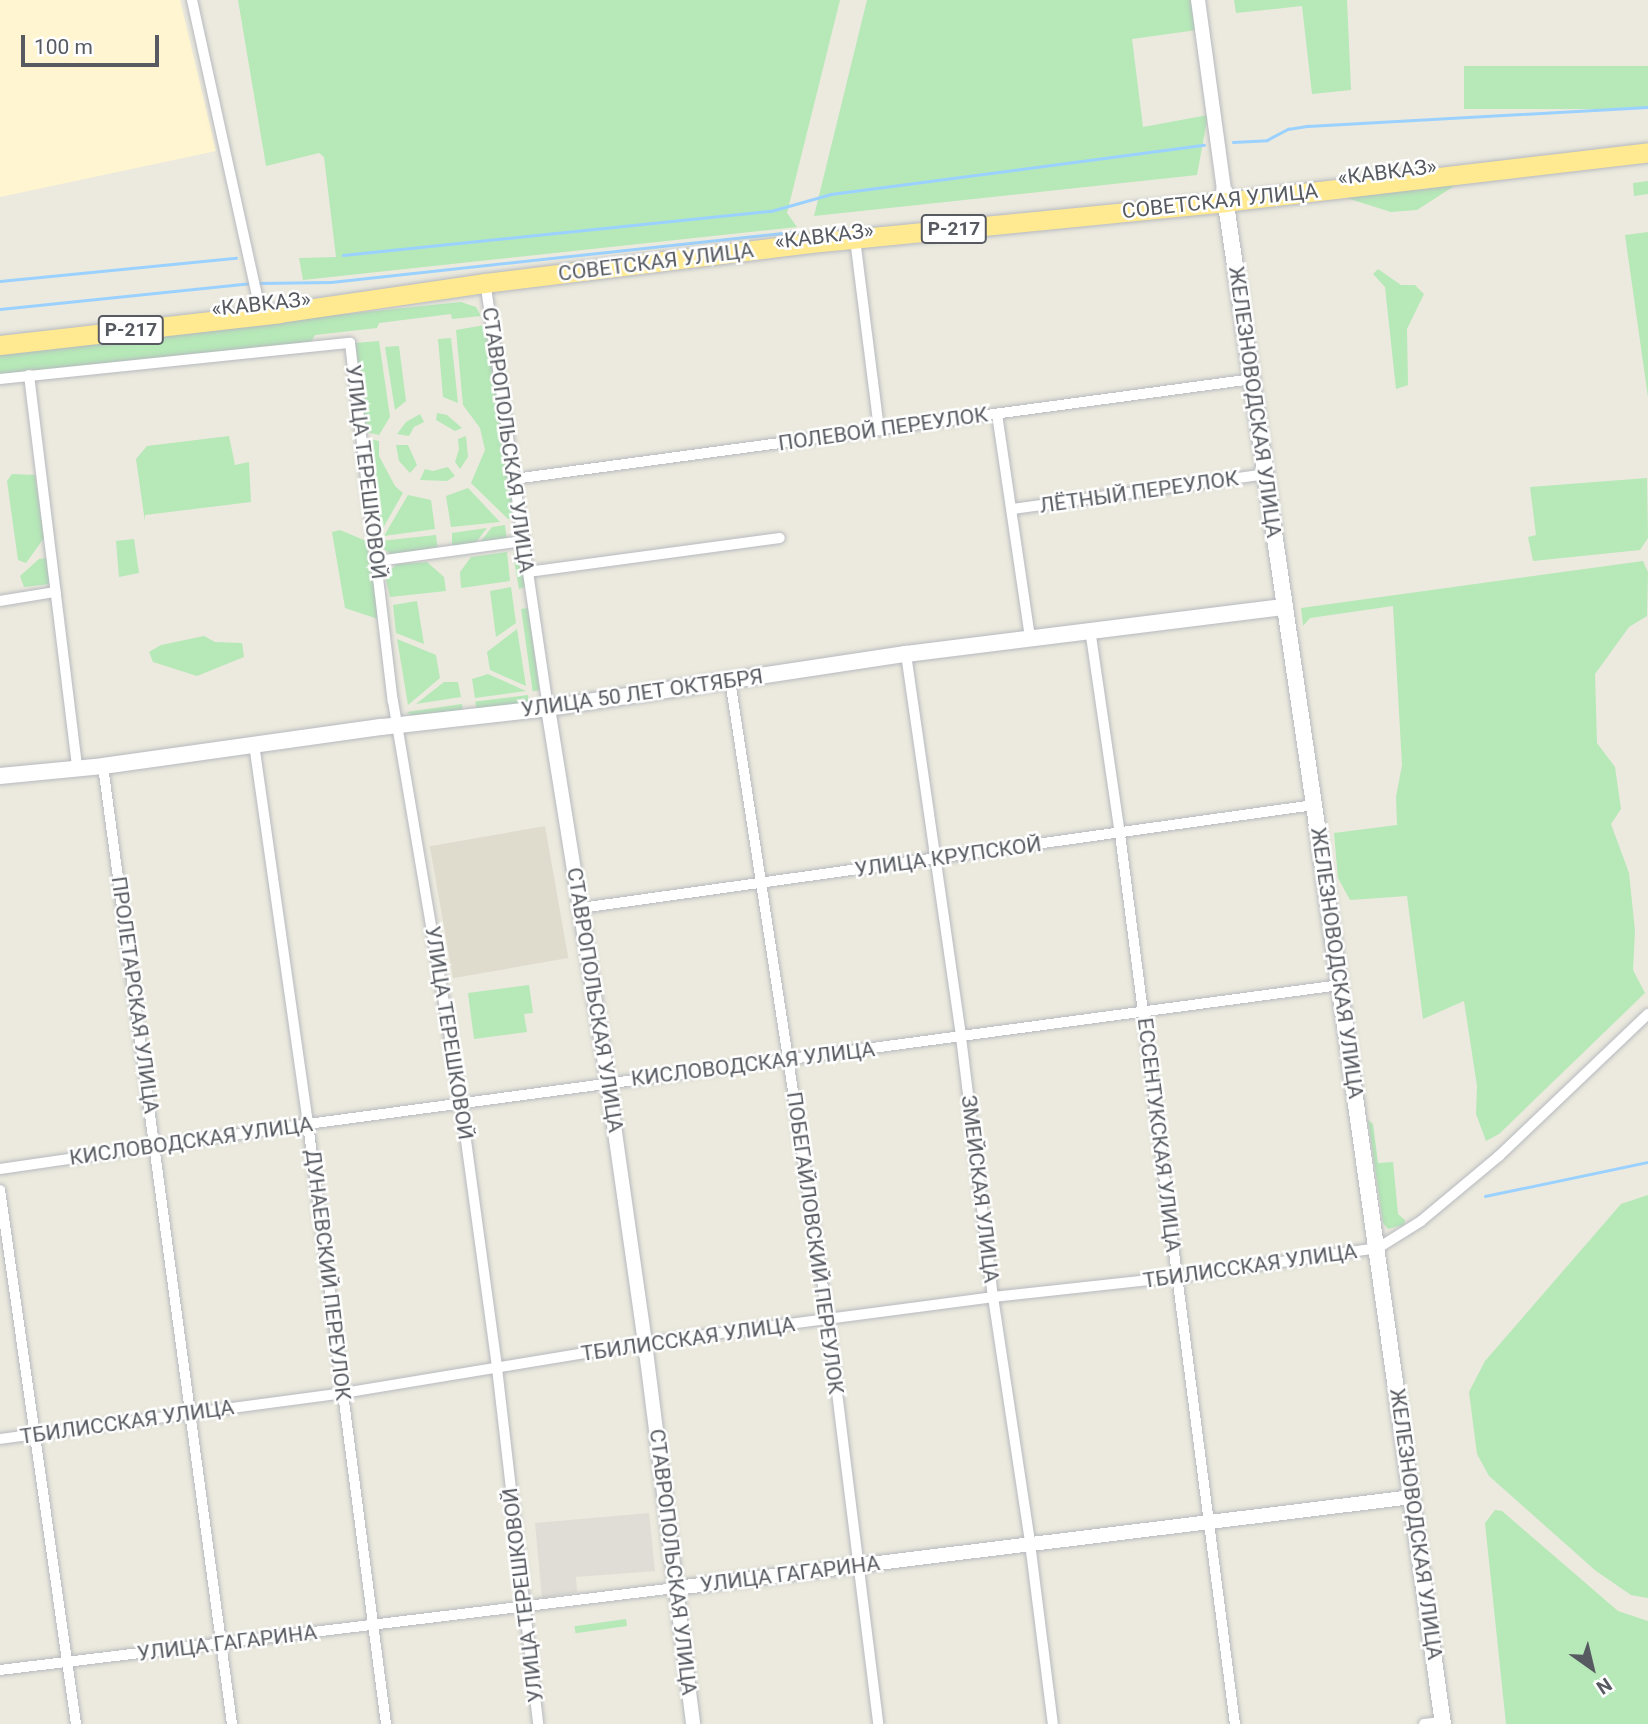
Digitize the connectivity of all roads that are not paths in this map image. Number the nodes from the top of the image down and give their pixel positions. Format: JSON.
{"nodes":[{"id":1,"x":192,"y":0,"type":"edge"},
{"id":2,"x":1198,"y":0,"type":"edge"},
{"id":3,"x":1648,"y":142,"type":"edge"},
{"id":4,"x":1648,"y":152,"type":"edge"},
{"id":5,"x":1224,"y":197,"type":"junction"},
{"id":6,"x":855,"y":239,"type":"junction"},
{"id":7,"x":485,"y":281,"type":"junction"},
{"id":8,"x":260,"y":310,"type":"junction"},
{"id":9,"x":0,"y":334,"type":"edge"},
{"id":10,"x":0,"y":345,"type":"edge"},
{"id":11,"x":29,"y":375,"type":"junction"},
{"id":12,"x":0,"y":379,"type":"edge"},
{"id":13,"x":1253,"y":379,"type":"junction"},
{"id":14,"x":997,"y":414,"type":"junction"},
{"id":15,"x":879,"y":429,"type":"junction"},
{"id":16,"x":1266,"y":474,"type":"junction"},
{"id":17,"x":514,"y":479,"type":"junction"},
{"id":18,"x":1012,"y":509,"type":"junction"},
{"id":19,"x":780,"y":538,"type":"dead end"},
{"id":20,"x":523,"y":541,"type":"junction"},
{"id":21,"x":378,"y":561,"type":"junction"},
{"id":22,"x":527,"y":572,"type":"junction"},
{"id":23,"x":55,"y":592,"type":"junction"},
{"id":24,"x":0,"y":601,"type":"edge"},
{"id":25,"x":1285,"y":607,"type":"junction"},
{"id":26,"x":1090,"y":629,"type":"junction"},
{"id":27,"x":1030,"y":638,"type":"junction"},
{"id":28,"x":906,"y":654,"type":"junction"},
{"id":29,"x":730,"y":680,"type":"junction"},
{"id":30,"x":548,"y":708,"type":"junction"},
{"id":31,"x":398,"y":725,"type":"junction"},
{"id":32,"x":254,"y":744,"type":"junction"},
{"id":33,"x":103,"y":766,"type":"junction"},
{"id":34,"x":77,"y":768,"type":"junction"},
{"id":35,"x":0,"y":776,"type":"edge"},
{"id":36,"x":1314,"y":805,"type":"junction"},
{"id":37,"x":1120,"y":834,"type":"junction"},
{"id":38,"x":935,"y":858,"type":"junction"},
{"id":39,"x":760,"y":883,"type":"junction"},
{"id":40,"x":581,"y":908,"type":"junction"},
{"id":41,"x":1340,"y":985,"type":"junction"},
{"id":42,"x":1143,"y":1010,"type":"junction"},
{"id":43,"x":1648,"y":1014,"type":"edge"},
{"id":44,"x":961,"y":1037,"type":"junction"},
{"id":45,"x":789,"y":1059,"type":"junction"},
{"id":46,"x":608,"y":1083,"type":"junction"},
{"id":47,"x":461,"y":1104,"type":"junction"},
{"id":48,"x":308,"y":1124,"type":"junction"},
{"id":49,"x":157,"y":1148,"type":"junction"},
{"id":50,"x":0,"y":1169,"type":"edge"},
{"id":51,"x":0,"y":1190,"type":"edge"},
{"id":52,"x":1378,"y":1248,"type":"junction"},
{"id":53,"x":1177,"y":1277,"type":"junction"},
{"id":54,"x":993,"y":1297,"type":"junction"},
{"id":55,"x":828,"y":1320,"type":"junction"},
{"id":56,"x":645,"y":1343,"type":"junction"},
{"id":57,"x":497,"y":1368,"type":"junction"},
{"id":58,"x":343,"y":1393,"type":"junction"},
{"id":59,"x":193,"y":1413,"type":"junction"},
{"id":60,"x":34,"y":1435,"type":"junction"},
{"id":61,"x":0,"y":1439,"type":"edge"},
{"id":62,"x":1412,"y":1497,"type":"junction"},
{"id":63,"x":1210,"y":1523,"type":"junction"},
{"id":64,"x":1030,"y":1543,"type":"junction"},
{"id":65,"x":856,"y":1567,"type":"junction"},
{"id":66,"x":676,"y":1588,"type":"junction"},
{"id":67,"x":523,"y":1608,"type":"junction"},
{"id":68,"x":373,"y":1627,"type":"junction"},
{"id":69,"x":222,"y":1642,"type":"junction"},
{"id":70,"x":67,"y":1662,"type":"junction"},
{"id":71,"x":0,"y":1670,"type":"edge"},
{"id":72,"x":1442,"y":1723,"type":"edge"},
{"id":73,"x":76,"y":1724,"type":"edge"},
{"id":74,"x":232,"y":1724,"type":"edge"},
{"id":75,"x":386,"y":1724,"type":"edge"},
{"id":76,"x":538,"y":1724,"type":"edge"},
{"id":77,"x":693,"y":1724,"type":"edge"},
{"id":78,"x":878,"y":1724,"type":"edge"},
{"id":79,"x":1053,"y":1724,"type":"edge"},
{"id":80,"x":1236,"y":1724,"type":"edge"},
{"id":81,"x":1424,"y":1724,"type":"edge"}],
"edges":[{"from":1,"to":8,"type":"street"},
{"from":2,"to":5,"type":"street"},
{"from":3,"to":5,"type":"highway","name":"«КАВКАЗ»","number":"Р-217"},
{"from":4,"to":5,"type":"highway","name":"СОВЕТСКАЯ УЛИЦА","number":"Р-217"},
{"from":5,"to":6,"type":"highway","name":"СОВЕТСКАЯ УЛИЦА","number":"Р-217"},
{"from":5,"to":7,"type":"highway","name":"«КАВКАЗ»","number":"Р-217"},
{"from":5,"to":13,"type":"main road","name":"ЖЕЛЕЗНОВОДСКАЯ УЛИЦА"},
{"from":6,"to":7,"type":"highway","name":"СОВЕТСКАЯ УЛИЦА","number":"Р-217"},
{"from":6,"to":15,"type":"street"},
{"from":7,"to":8,"type":"highway","name":"СОВЕТСКАЯ УЛИЦА","number":"Р-217"},
{"from":7,"to":17,"type":"street","name":"СТАВРОПОЛЬСКАЯ УЛИЦА"},
{"from":8,"to":9,"type":"highway","name":"«КАВКАЗ»","number":"Р-217"},
{"from":8,"to":10,"type":"highway","name":"СОВЕТСКАЯ УЛИЦА","number":"Р-217"},
{"from":11,"to":12,"type":"street"},
{"from":11,"to":21,"type":"street","name":"УЛИЦА ТЕРЕШКОВОЙ"},
{"from":11,"to":23,"type":"street"},
{"from":13,"to":14,"type":"street","name":"ПОЛЕВОЙ ПЕРЕУЛОК"},
{"from":13,"to":16,"type":"main road","name":"ЖЕЛЕЗНОВОДСКАЯ УЛИЦА"},
{"from":14,"to":15,"type":"street","name":"ПОЛЕВОЙ ПЕРЕУЛОК"},
{"from":14,"to":18,"type":"street"},
{"from":15,"to":17,"type":"street","name":"ПОЛЕВОЙ ПЕРЕУЛОК"},
{"from":16,"to":18,"type":"street","name":"ЛЁТНЫЙ ПЕРЕУЛОК"},
{"from":16,"to":25,"type":"main road","name":"ЖЕЛЕЗНОВОДСКАЯ УЛИЦА"},
{"from":17,"to":20,"type":"street","name":"СТАВРОПОЛЬСКАЯ УЛИЦА"},
{"from":18,"to":27,"type":"street"},
{"from":19,"to":22,"type":"street"},
{"from":20,"to":21,"type":"street"},
{"from":20,"to":22,"type":"street","name":"СТАВРОПОЛЬСКАЯ УЛИЦА"},
{"from":21,"to":31,"type":"street","name":"УЛИЦА ТЕРЕШКОВОЙ"},
{"from":22,"to":30,"type":"street","name":"СТАВРОПОЛЬСКАЯ УЛИЦА"},
{"from":23,"to":24,"type":"street"},
{"from":23,"to":34,"type":"street"},
{"from":25,"to":26,"type":"main road","name":"УЛИЦА 50 ЛЕТ ОКТЯБРЯ"},
{"from":25,"to":36,"type":"main road","name":"ЖЕЛЕЗНОВОДСКАЯ УЛИЦА"},
{"from":26,"to":27,"type":"main road","name":"УЛИЦА 50 ЛЕТ ОКТЯБРЯ"},
{"from":26,"to":37,"type":"street","name":"ЕССЕНТУКСКАЯ УЛИЦА"},
{"from":27,"to":28,"type":"main road","name":"УЛИЦА 50 ЛЕТ ОКТЯБРЯ"},
{"from":28,"to":29,"type":"main road","name":"УЛИЦА 50 ЛЕТ ОКТЯБРЯ"},
{"from":28,"to":38,"type":"street","name":"ЗМЕЙСКАЯ УЛИЦА"},
{"from":29,"to":30,"type":"main road","name":"УЛИЦА 50 ЛЕТ ОКТЯБРЯ"},
{"from":29,"to":39,"type":"street","name":"ПОБЕГАЙЛОВСКИЙ ПЕРЕУЛОК"},
{"from":30,"to":31,"type":"main road","name":"УЛИЦА 50 ЛЕТ ОКТЯБРЯ"},
{"from":30,"to":40,"type":"street","name":"СТАВРОПОЛЬСКАЯ УЛИЦА"},
{"from":31,"to":32,"type":"main road","name":"УЛИЦА 50 ЛЕТ ОКТЯБРЯ"},
{"from":31,"to":47,"type":"street","name":"УЛИЦА ТЕРЕШКОВОЙ"},
{"from":32,"to":33,"type":"main road","name":"УЛИЦА 50 ЛЕТ ОКТЯБРЯ"},
{"from":32,"to":48,"type":"street","name":"ДУНАЕВСКИЙ ПЕРЕУЛОК"},
{"from":33,"to":34,"type":"main road","name":"УЛИЦА 50 ЛЕТ ОКТЯБРЯ"},
{"from":33,"to":49,"type":"street","name":"ПРОЛЕТАРСКАЯ УЛИЦА"},
{"from":34,"to":35,"type":"main road","name":"УЛИЦА 50 ЛЕТ ОКТЯБРЯ"},
{"from":36,"to":37,"type":"street","name":"УЛИЦА КРУПСКОЙ"},
{"from":36,"to":41,"type":"main road","name":"ЖЕЛЕЗНОВОДСКАЯ УЛИЦА"},
{"from":37,"to":38,"type":"street","name":"УЛИЦА КРУПСКОЙ"},
{"from":37,"to":42,"type":"street","name":"ЕССЕНТУКСКАЯ УЛИЦА"},
{"from":38,"to":39,"type":"street","name":"УЛИЦА КРУПСКОЙ"},
{"from":38,"to":44,"type":"street","name":"ЗМЕЙСКАЯ УЛИЦА"},
{"from":39,"to":40,"type":"street","name":"УЛИЦА КРУПСКОЙ"},
{"from":39,"to":45,"type":"street","name":"ПОБЕГАЙЛОВСКИЙ ПЕРЕУЛОК"},
{"from":40,"to":46,"type":"street","name":"СТАВРОПОЛЬСКАЯ УЛИЦА"},
{"from":41,"to":42,"type":"street","name":"КИСЛОВОДСКАЯ УЛИЦА"},
{"from":41,"to":52,"type":"main road","name":"ЖЕЛЕЗНОВОДСКАЯ УЛИЦА"},
{"from":42,"to":44,"type":"street","name":"КИСЛОВОДСКАЯ УЛИЦА"},
{"from":42,"to":53,"type":"street","name":"ЕССЕНТУКСКАЯ УЛИЦА"},
{"from":43,"to":52,"type":"street"},
{"from":44,"to":45,"type":"street","name":"КИСЛОВОДСКАЯ УЛИЦА"},
{"from":44,"to":54,"type":"street","name":"ЗМЕЙСКАЯ УЛИЦА"},
{"from":45,"to":46,"type":"street","name":"КИСЛОВОДСКАЯ УЛИЦА"},
{"from":45,"to":55,"type":"street","name":"ПОБЕГАЙЛОВСКИЙ ПЕРЕУЛОК"},
{"from":46,"to":47,"type":"street","name":"КИСЛОВОДСКАЯ УЛИЦА"},
{"from":46,"to":56,"type":"street","name":"СТАВРОПОЛЬСКАЯ УЛИЦА"},
{"from":47,"to":48,"type":"street","name":"КИСЛОВОДСКАЯ УЛИЦА"},
{"from":47,"to":57,"type":"street","name":"УЛИЦА ТЕРЕШКОВОЙ"},
{"from":48,"to":49,"type":"street","name":"КИСЛОВОДСКАЯ УЛИЦА"},
{"from":48,"to":58,"type":"street","name":"ДУНАЕВСКИЙ ПЕРЕУЛОК"},
{"from":49,"to":50,"type":"street","name":"КИСЛОВОДСКАЯ УЛИЦА"},
{"from":49,"to":59,"type":"street","name":"ПРОЛЕТАРСКАЯ УЛИЦА"},
{"from":51,"to":60,"type":"street"},
{"from":52,"to":53,"type":"street","name":"ТБИЛИССКАЯ УЛИЦА"},
{"from":52,"to":62,"type":"main road","name":"ЖЕЛЕЗНОВОДСКАЯ УЛИЦА"},
{"from":53,"to":54,"type":"street","name":"ТБИЛИССКАЯ УЛИЦА"},
{"from":53,"to":63,"type":"street","name":"ЕССЕНТУКСКАЯ УЛИЦА"},
{"from":54,"to":55,"type":"street","name":"ТБИЛИССКАЯ УЛИЦА"},
{"from":54,"to":64,"type":"street","name":"ЗМЕЙСКАЯ УЛИЦА"},
{"from":55,"to":56,"type":"street","name":"ТБИЛИССКАЯ УЛИЦА"},
{"from":55,"to":65,"type":"street","name":"ПОБЕГАЙЛОВСКИЙ ПЕРЕУЛОК"},
{"from":56,"to":57,"type":"street","name":"ТБИЛИССКАЯ УЛИЦА"},
{"from":56,"to":66,"type":"street","name":"СТАВРОПОЛЬСКАЯ УЛИЦА"},
{"from":57,"to":58,"type":"street","name":"ТБИЛИССКАЯ УЛИЦА"},
{"from":57,"to":67,"type":"street","name":"УЛИЦА ТЕРЕШКОВОЙ"},
{"from":58,"to":59,"type":"street","name":"ТБИЛИССКАЯ УЛИЦА"},
{"from":58,"to":68,"type":"street","name":"ДУНАЕВСКИЙ ПЕРЕУЛОК"},
{"from":59,"to":60,"type":"street","name":"ТБИЛИССКАЯ УЛИЦА"},
{"from":59,"to":69,"type":"street","name":"ПРОЛЕТАРСКАЯ УЛИЦА"},
{"from":60,"to":61,"type":"street","name":"ТБИЛИССКАЯ УЛИЦА"},
{"from":60,"to":70,"type":"street"},
{"from":62,"to":63,"type":"street","name":"УЛИЦА ГАГАРИНА"},
{"from":62,"to":72,"type":"main road","name":"ЖЕЛЕЗНОВОДСКАЯ УЛИЦА"},
{"from":63,"to":64,"type":"street","name":"УЛИЦА ГАГАРИНА"},
{"from":63,"to":80,"type":"street","name":"ЕССЕНТУКСКАЯ УЛИЦА"},
{"from":64,"to":65,"type":"street","name":"УЛИЦА ГАГАРИНА"},
{"from":64,"to":79,"type":"street","name":"ЗМЕЙСКАЯ УЛИЦА"},
{"from":65,"to":66,"type":"street","name":"УЛИЦА ГАГАРИНА"},
{"from":65,"to":78,"type":"street","name":"ПОБЕГАЙЛОВСКИЙ ПЕРЕУЛОК"},
{"from":66,"to":67,"type":"street","name":"УЛИЦА ГАГАРИНА"},
{"from":66,"to":77,"type":"street","name":"СТАВРОПОЛЬСКАЯ УЛИЦА"},
{"from":67,"to":68,"type":"street","name":"УЛИЦА ГАГАРИНА"},
{"from":67,"to":76,"type":"street","name":"УЛИЦА ТЕРЕШКОВОЙ"},
{"from":68,"to":69,"type":"street","name":"УЛИЦА ГАГАРИНА"},
{"from":68,"to":75,"type":"street","name":"ДУНАЕВСКИЙ ПЕРЕУЛОК"},
{"from":69,"to":70,"type":"street","name":"УЛИЦА ГАГАРИНА"},
{"from":69,"to":74,"type":"street","name":"ПРОЛЕТАРСКАЯ УЛИЦА"},
{"from":70,"to":71,"type":"street","name":"УЛИЦА ГАГАРИНА"},
{"from":70,"to":73,"type":"street"},
{"from":72,"to":81,"type":"street"}]}
